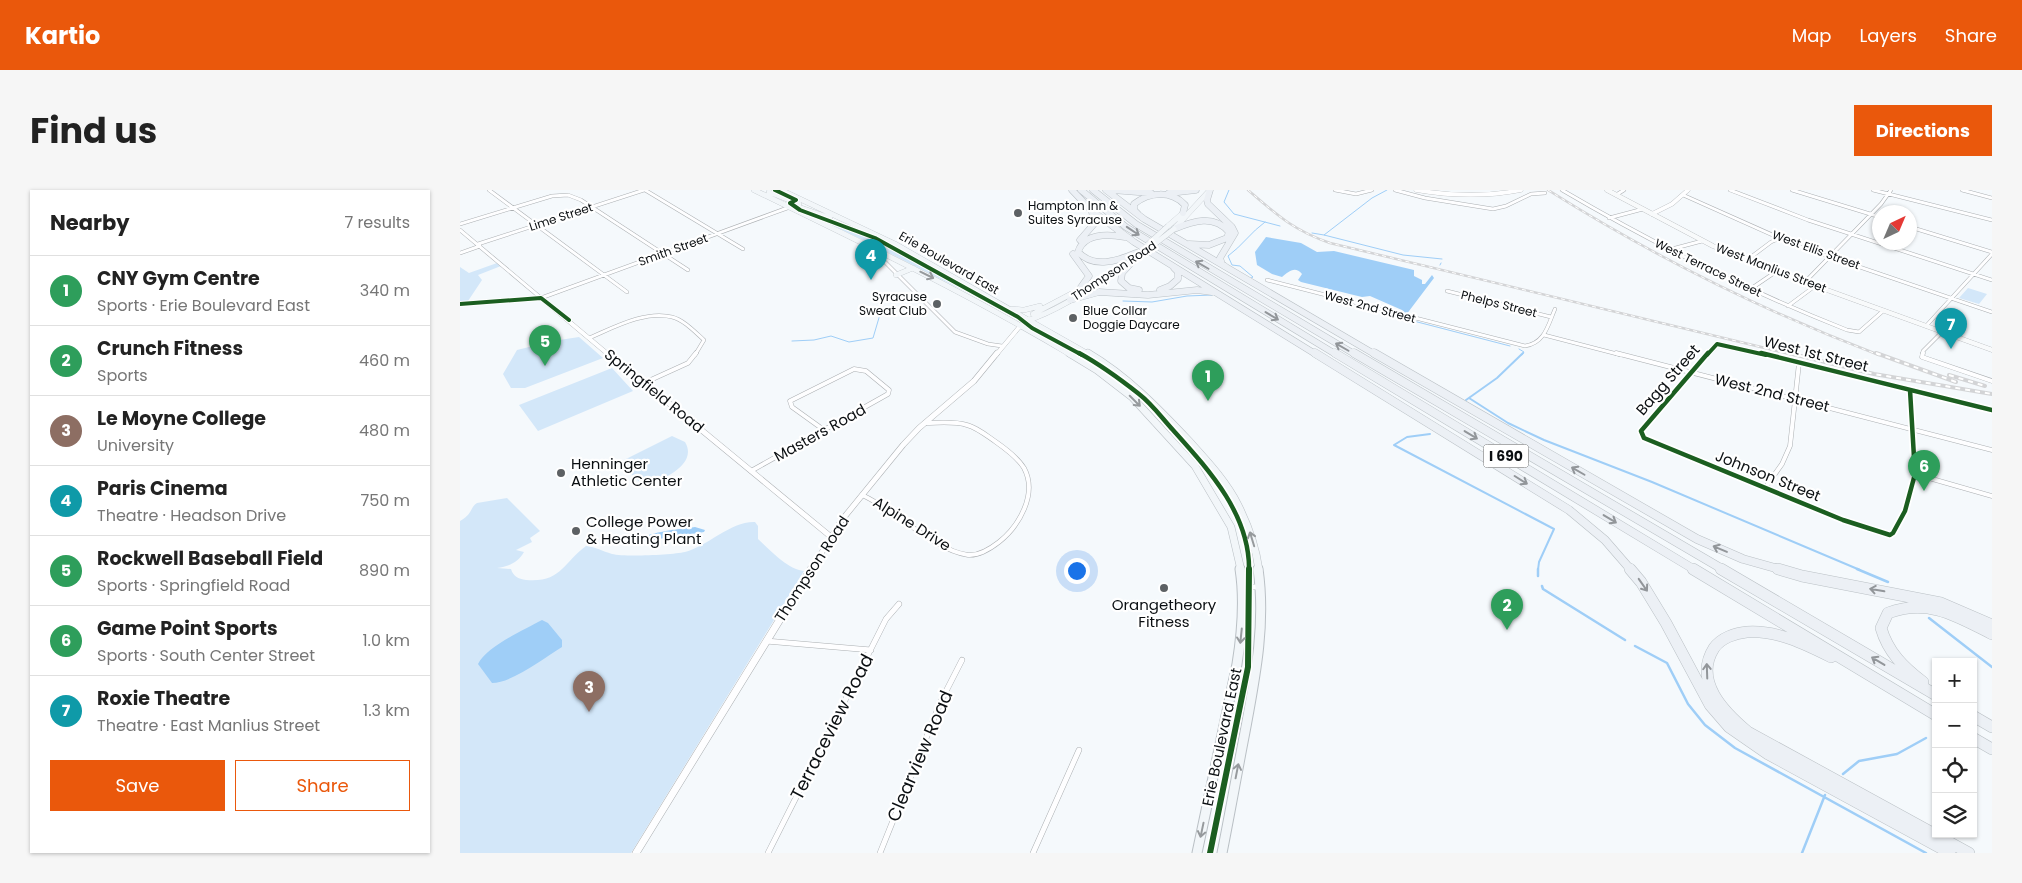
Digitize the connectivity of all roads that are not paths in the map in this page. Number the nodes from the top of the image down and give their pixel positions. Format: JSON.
{"nodes":[{"id":1,"x":489,"y":190,"type":"edge"},
{"id":2,"x":644,"y":190,"type":"edge"},
{"id":3,"x":754,"y":190,"type":"edge"},
{"id":4,"x":763,"y":190,"type":"edge"},
{"id":5,"x":781,"y":190,"type":"edge"},
{"id":6,"x":1072,"y":190,"type":"edge"},
{"id":7,"x":1081,"y":190,"type":"edge"},
{"id":8,"x":1093,"y":190,"type":"edge"},
{"id":9,"x":1106,"y":190,"type":"edge"},
{"id":10,"x":1112,"y":190,"type":"edge"},
{"id":11,"x":1196,"y":190,"type":"edge"},
{"id":12,"x":1204,"y":190,"type":"edge"},
{"id":13,"x":1210,"y":190,"type":"edge"},
{"id":14,"x":1335,"y":190,"type":"edge"},
{"id":15,"x":1372,"y":190,"type":"edge"},
{"id":16,"x":1395,"y":190,"type":"edge"},
{"id":17,"x":1416,"y":190,"type":"edge"},
{"id":18,"x":1521,"y":190,"type":"edge"},
{"id":19,"x":1562,"y":190,"type":"edge"},
{"id":20,"x":1607,"y":190,"type":"edge"},
{"id":21,"x":1624,"y":190,"type":"edge"},
{"id":22,"x":1688,"y":190,"type":"edge"},
{"id":23,"x":1730,"y":190,"type":"edge"},
{"id":24,"x":1792,"y":190,"type":"edge"},
{"id":25,"x":1873,"y":190,"type":"edge"},
{"id":26,"x":1891,"y":190,"type":"edge"},
{"id":27,"x":1962,"y":190,"type":"edge"},
{"id":28,"x":1545,"y":194,"type":"dead end"},
{"id":29,"x":1888,"y":194,"type":"junction"},
{"id":30,"x":1616,"y":195,"type":"junction"},
{"id":31,"x":1683,"y":195,"type":"junction"},
{"id":32,"x":1992,"y":198,"type":"edge"},
{"id":33,"x":806,"y":201,"type":"junction"},
{"id":34,"x":794,"y":205,"type":"junction"},
{"id":35,"x":592,"y":207,"type":"junction"},
{"id":36,"x":514,"y":208,"type":"junction"},
{"id":37,"x":1643,"y":209,"type":"junction"},
{"id":38,"x":1091,"y":210,"type":"junction"},
{"id":39,"x":1183,"y":213,"type":"junction"},
{"id":40,"x":1652,"y":214,"type":"junction"},
{"id":41,"x":1871,"y":214,"type":"junction"},
{"id":42,"x":1609,"y":218,"type":"junction"},
{"id":43,"x":1144,"y":219,"type":"junction"},
{"id":44,"x":1992,"y":220,"type":"edge"},
{"id":45,"x":537,"y":225,"type":"junction"},
{"id":46,"x":460,"y":227,"type":"edge"},
{"id":47,"x":1171,"y":227,"type":"junction"},
{"id":48,"x":1917,"y":229,"type":"edge"},
{"id":49,"x":870,"y":232,"type":"junction"},
{"id":50,"x":718,"y":234,"type":"junction"},
{"id":51,"x":1852,"y":234,"type":"junction"},
{"id":52,"x":1128,"y":238,"type":"junction"},
{"id":53,"x":1780,"y":238,"type":"junction"},
{"id":54,"x":1179,"y":240,"type":"junction"},
{"id":55,"x":1702,"y":241,"type":"junction"},
{"id":56,"x":479,"y":245,"type":"junction"},
{"id":57,"x":870,"y":246,"type":"junction"},
{"id":58,"x":743,"y":249,"type":"dead end"},
{"id":59,"x":1668,"y":250,"type":"junction"},
{"id":60,"x":1137,"y":252,"type":"junction"},
{"id":61,"x":460,"y":253,"type":"edge"},
{"id":62,"x":1992,"y":253,"type":"edge"},
{"id":63,"x":663,"y":254,"type":"junction"},
{"id":64,"x":1831,"y":257,"type":"junction"},
{"id":65,"x":1747,"y":260,"type":"junction"},
{"id":66,"x":1133,"y":261,"type":"junction"},
{"id":67,"x":1166,"y":262,"type":"junction"},
{"id":68,"x":913,"y":268,"type":"junction"},
{"id":69,"x":688,"y":270,"type":"dead end"},
{"id":70,"x":1776,"y":271,"type":"junction"},
{"id":71,"x":1234,"y":273,"type":"junction"},
{"id":72,"x":1974,"y":274,"type":"junction"},
{"id":73,"x":605,"y":275,"type":"junction"},
{"id":74,"x":896,"y":275,"type":"junction"},
{"id":75,"x":1267,"y":280,"type":"dead end"},
{"id":76,"x":1992,"y":280,"type":"edge"},
{"id":77,"x":1806,"y":282,"type":"junction"},
{"id":78,"x":1815,"y":286,"type":"junction"},
{"id":79,"x":1078,"y":290,"type":"junction"},
{"id":80,"x":1749,"y":290,"type":"junction"},
{"id":81,"x":1447,"y":291,"type":"dead end"},
{"id":82,"x":627,"y":292,"type":"dead end"},
{"id":83,"x":541,"y":298,"type":"junction"},
{"id":84,"x":1952,"y":298,"type":"junction"},
{"id":85,"x":1070,"y":300,"type":"junction"},
{"id":86,"x":1057,"y":301,"type":"junction"},
{"id":87,"x":1232,"y":302,"type":"junction"},
{"id":88,"x":460,"y":304,"type":"edge"},
{"id":89,"x":1788,"y":306,"type":"junction"},
{"id":90,"x":1008,"y":308,"type":"junction"},
{"id":91,"x":1555,"y":309,"type":"dead end"},
{"id":92,"x":1883,"y":311,"type":"junction"},
{"id":93,"x":1992,"y":312,"type":"edge"},
{"id":94,"x":1551,"y":317,"type":"junction"},
{"id":95,"x":1026,"y":321,"type":"junction"},
{"id":96,"x":1325,"y":325,"type":"junction"},
{"id":97,"x":1926,"y":326,"type":"junction"},
{"id":98,"x":1942,"y":332,"type":"junction"},
{"id":99,"x":1544,"y":335,"type":"junction"},
{"id":100,"x":589,"y":338,"type":"junction"},
{"id":101,"x":1716,"y":344,"type":"joint"},
{"id":102,"x":1002,"y":346,"type":"junction"},
{"id":103,"x":1992,"y":350,"type":"edge"},
{"id":104,"x":1316,"y":353,"type":"junction"},
{"id":105,"x":1799,"y":363,"type":"junction"},
{"id":106,"x":1690,"y":372,"type":"junction"},
{"id":107,"x":1992,"y":381,"type":"edge"},
{"id":108,"x":644,"y":383,"type":"junction"},
{"id":109,"x":1910,"y":390,"type":"junction"},
{"id":110,"x":1796,"y":399,"type":"junction"},
{"id":111,"x":1992,"y":410,"type":"edge"},
{"id":112,"x":1445,"y":420,"type":"junction"},
{"id":113,"x":925,"y":423,"type":"junction"},
{"id":114,"x":1912,"y":429,"type":"junction"},
{"id":115,"x":825,"y":431,"type":"junction"},
{"id":116,"x":1642,"y":435,"type":"joint"},
{"id":117,"x":1992,"y":450,"type":"edge"},
{"id":118,"x":1520,"y":451,"type":"junction"},
{"id":119,"x":751,"y":471,"type":"junction"},
{"id":120,"x":1915,"y":474,"type":"junction"},
{"id":121,"x":1765,"y":488,"type":"junction"},
{"id":122,"x":862,"y":495,"type":"junction"},
{"id":123,"x":1992,"y":496,"type":"edge"},
{"id":124,"x":830,"y":536,"type":"junction"},
{"id":125,"x":1243,"y":587,"type":"junction"},
{"id":126,"x":1261,"y":587,"type":"junction"},
{"id":127,"x":900,"y":604,"type":"dead end"},
{"id":128,"x":1992,"y":626,"type":"edge"},
{"id":129,"x":1992,"y":634,"type":"edge"},
{"id":130,"x":766,"y":640,"type":"junction"},
{"id":131,"x":870,"y":650,"type":"junction"},
{"id":132,"x":962,"y":660,"type":"dead end"},
{"id":133,"x":1882,"y":683,"type":"junction"},
{"id":134,"x":1932,"y":687,"type":"edge"},
{"id":135,"x":1932,"y":692,"type":"edge"},
{"id":136,"x":1932,"y":713,"type":"edge"},
{"id":137,"x":1977,"y":718,"type":"edge"},
{"id":138,"x":1992,"y":727,"type":"edge"},
{"id":139,"x":1977,"y":740,"type":"edge"},
{"id":140,"x":1992,"y":749,"type":"edge"},
{"id":141,"x":1079,"y":750,"type":"dead end"},
{"id":142,"x":636,"y":853,"type":"edge"},
{"id":143,"x":768,"y":853,"type":"edge"},
{"id":144,"x":880,"y":853,"type":"edge"},
{"id":145,"x":1032,"y":853,"type":"edge"},
{"id":146,"x":1197,"y":853,"type":"edge"},
{"id":147,"x":1222,"y":853,"type":"edge"},
{"id":148,"x":1950,"y":853,"type":"edge"},
{"id":149,"x":1969,"y":853,"type":"edge"}],
"edges":[{"from":1,"to":36,"type":"street"},
{"from":2,"to":35,"type":"street","name":"Lime Street"},
{"from":2,"to":50,"type":"street"},
{"from":3,"to":34,"type":"main road","name":"Erie Boulevard East"},
{"from":4,"to":34,"type":"main road"},
{"from":5,"to":33,"type":"main road","name":"Erie Boulevard East"},
{"from":6,"to":38,"type":"highway"},
{"from":7,"to":112,"type":"highway","number":"I 690","one_way":true},
{"from":118,"to":8,"type":"highway","number":"I 690","one_way":true},
{"from":9,"to":43,"type":"highway"},
{"from":10,"to":11,"type":"highway"},
{"from":12,"to":39,"type":"main road","name":"Thompson Road"},
{"from":13,"to":47,"type":"main road","name":"Thompson Road"},
{"from":13,"to":71,"type":"highway"},
{"from":14,"to":15,"type":"street"},
{"from":16,"to":28,"type":"street"},
{"from":17,"to":18,"type":"street"},
{"from":19,"to":42,"type":"street","name":"West Terrace Street"},
{"from":20,"to":30,"type":"main road","name":"West Manlius Street"},
{"from":21,"to":30,"type":"street"},
{"from":22,"to":31,"type":"street"},
{"from":23,"to":51,"type":"street"},
{"from":24,"to":41,"type":"street"},
{"from":25,"to":29,"type":"street"},
{"from":26,"to":29,"type":"street"},
{"from":27,"to":32,"type":"street"},
{"from":29,"to":41,"type":"street"},
{"from":29,"to":44,"type":"street"},
{"from":30,"to":37,"type":"main road","name":"West Manlius Street"},
{"from":31,"to":40,"type":"street"},
{"from":31,"to":53,"type":"street","name":"West Ellis Street"},
{"from":33,"to":34,"type":"street","name":"Smith Street"},
{"from":33,"to":49,"type":"main road","name":"Erie Boulevard East"},
{"from":34,"to":49,"type":"main road"},
{"from":34,"to":50,"type":"street","name":"Smith Street"},
{"from":34,"to":57,"type":"main road","name":"Erie Boulevard East"},
{"from":35,"to":36,"type":"street"},
{"from":35,"to":45,"type":"street","name":"Lime Street"},
{"from":35,"to":63,"type":"street"},
{"from":36,"to":45,"type":"street"},
{"from":36,"to":46,"type":"street"},
{"from":37,"to":40,"type":"main road","name":"West Manlius Street"},
{"from":37,"to":42,"type":"street"},
{"from":38,"to":52,"type":"highway"},
{"from":38,"to":79,"type":"highway"},
{"from":39,"to":43,"type":"highway"},
{"from":39,"to":47,"type":"main road","name":"Thompson Road"},
{"from":40,"to":55,"type":"main road","name":"West Manlius Street"},
{"from":41,"to":51,"type":"street"},
{"from":42,"to":59,"type":"street","name":"West Terrace Street"},
{"from":43,"to":54,"type":"highway"},
{"from":45,"to":56,"type":"street","name":"Lime Street"},
{"from":45,"to":73,"type":"street"},
{"from":46,"to":56,"type":"street"},
{"from":47,"to":54,"type":"highway"},
{"from":47,"to":60,"type":"main road","name":"Thompson Road","bridge":true},
{"from":47,"to":66,"type":"main road","name":"Thompson Road","bridge":true},
{"from":48,"to":62,"type":"street"},
{"from":49,"to":90,"type":"main road","name":"Erie Boulevard East"},
{"from":50,"to":58,"type":"street"},
{"from":50,"to":63,"type":"street","name":"Smith Street"},
{"from":51,"to":64,"type":"street"},
{"from":51,"to":72,"type":"street"},
{"from":52,"to":60,"type":"highway"},
{"from":52,"to":67,"type":"highway"},
{"from":53,"to":64,"type":"street","name":"West Ellis Street"},
{"from":53,"to":65,"type":"street"},
{"from":54,"to":71,"type":"highway"},
{"from":55,"to":59,"type":"street"},
{"from":55,"to":65,"type":"main road","name":"West Manlius Street"},
{"from":56,"to":61,"type":"street","name":"Lime Street"},
{"from":56,"to":83,"type":"street"},
{"from":57,"to":68,"type":"main road","name":"Erie Boulevard East"},
{"from":57,"to":74,"type":"street"},
{"from":59,"to":80,"type":"street","name":"West Terrace Street"},
{"from":60,"to":79,"type":"main road","name":"Thompson Road"},
{"from":62,"to":72,"type":"street"},
{"from":63,"to":69,"type":"street"},
{"from":63,"to":73,"type":"street","name":"Smith Street"},
{"from":64,"to":77,"type":"street"},
{"from":64,"to":84,"type":"street","name":"West Ellis Street"},
{"from":65,"to":70,"type":"main road","name":"West Manlius Street"},
{"from":66,"to":67,"type":"highway"},
{"from":66,"to":85,"type":"main road","name":"Thompson Road"},
{"from":67,"to":87,"type":"highway"},
{"from":68,"to":74,"type":"main road"},
{"from":68,"to":95,"type":"main road","name":"Erie Boulevard East","one_way":true},
{"from":70,"to":77,"type":"main road","name":"West Manlius Street"},
{"from":70,"to":80,"type":"street"},
{"from":71,"to":96,"type":"highway"},
{"from":72,"to":76,"type":"street"},
{"from":72,"to":84,"type":"street"},
{"from":73,"to":82,"type":"street"},
{"from":73,"to":83,"type":"street","name":"Smith Street"},
{"from":74,"to":102,"type":"street"},
{"from":75,"to":99,"type":"street","name":"West 2nd Street"},
{"from":77,"to":78,"type":"main road","name":"West Manlius Street"},
{"from":78,"to":89,"type":"street"},
{"from":78,"to":92,"type":"main road","name":"West Manlius Street"},
{"from":79,"to":86,"type":"main road","name":"Thompson Road"},
{"from":80,"to":89,"type":"street","name":"West Terrace Street"},
{"from":81,"to":94,"type":"street","name":"Phelps Street"},
{"from":83,"to":88,"type":"street"},
{"from":83,"to":100,"type":"street","name":"Springfield Road"},
{"from":84,"to":93,"type":"street","name":"West Ellis Street"},
{"from":84,"to":97,"type":"street"},
{"from":85,"to":87,"type":"highway"},
{"from":85,"to":95,"type":"main road","name":"Thompson Road"},
{"from":86,"to":90,"type":"main road"},
{"from":86,"to":95,"type":"main road","name":"Thompson Road"},
{"from":87,"to":104,"type":"highway"},
{"from":89,"to":92,"type":"street","name":"West Terrace Street"},
{"from":90,"to":95,"type":"main road","name":"Erie Boulevard East"},
{"from":91,"to":94,"type":"street"},
{"from":92,"to":97,"type":"main road","name":"West Manlius Street"},
{"from":94,"to":99,"type":"street"},
{"from":95,"to":102,"type":"street","name":"Thompson Road"},
{"from":95,"to":125,"type":"main road","name":"Erie Boulevard East","one_way":true},
{"from":126,"to":95,"type":"main road","name":"Erie Boulevard East","one_way":true},
{"from":96,"to":118,"type":"highway"},
{"from":128,"to":96,"type":"highway","one_way":true},
{"from":97,"to":98,"type":"main road","name":"West Manlius Street"},
{"from":98,"to":103,"type":"main road","name":"West Manlius Street"},
{"from":98,"to":107,"type":"street"},
{"from":99,"to":106,"type":"street","name":"West 2nd Street"},
{"from":100,"to":108,"type":"street","name":"Springfield Road"},
{"from":100,"to":108,"type":"street"},
{"from":101,"to":105,"type":"street","name":"West 1st Street"},
{"from":101,"to":106,"type":"street","name":"Bagg Street"},
{"from":102,"to":113,"type":"street","name":"Thompson Road"},
{"from":104,"to":112,"type":"highway"},
{"from":104,"to":148,"type":"highway","one_way":true},
{"from":105,"to":109,"type":"street","name":"West 1st Street"},
{"from":105,"to":110,"type":"street"},
{"from":106,"to":110,"type":"street","name":"West 2nd Street"},
{"from":106,"to":116,"type":"street","name":"Bagg Street"},
{"from":108,"to":119,"type":"street","name":"Springfield Road"},
{"from":109,"to":111,"type":"street","name":"West 1st Street"},
{"from":109,"to":114,"type":"street"},
{"from":110,"to":114,"type":"street","name":"West 2nd Street"},
{"from":110,"to":121,"type":"street"},
{"from":112,"to":133,"type":"highway","number":"I 690","one_way":true},
{"from":113,"to":122,"type":"street","name":"Thompson Road"},
{"from":113,"to":122,"type":"street","name":"Alpine Drive"},
{"from":114,"to":117,"type":"street","name":"West 2nd Street"},
{"from":114,"to":120,"type":"street"},
{"from":115,"to":115,"type":"street","name":"Masters Road"},
{"from":115,"to":119,"type":"street","name":"Masters Road"},
{"from":116,"to":121,"type":"street","name":"Johnson Street"},
{"from":135,"to":118,"type":"highway","number":"I 690","one_way":true},
{"from":119,"to":124,"type":"street","name":"Springfield Road"},
{"from":120,"to":121,"type":"street","name":"Johnson Street"},
{"from":120,"to":123,"type":"street"},
{"from":122,"to":124,"type":"street","name":"Thompson Road"},
{"from":124,"to":130,"type":"street","name":"Thompson Road"},
{"from":125,"to":126,"type":"street"},
{"from":125,"to":146,"type":"main road","name":"Erie Boulevard East","one_way":true},
{"from":147,"to":126,"type":"main road","name":"Erie Boulevard East","one_way":true},
{"from":127,"to":131,"type":"street","name":"Terraceview Road"},
{"from":129,"to":134,"type":"highway"},
{"from":130,"to":131,"type":"street"},
{"from":130,"to":142,"type":"street","name":"Thompson Road"},
{"from":131,"to":143,"type":"street","name":"Terraceview Road"},
{"from":132,"to":144,"type":"street","name":"Clearview Road"},
{"from":133,"to":136,"type":"highway","number":"I 690"},
{"from":149,"to":133,"type":"highway","one_way":true},
{"from":137,"to":138,"type":"highway"},
{"from":139,"to":140,"type":"highway"},
{"from":141,"to":145,"type":"street"}]}
